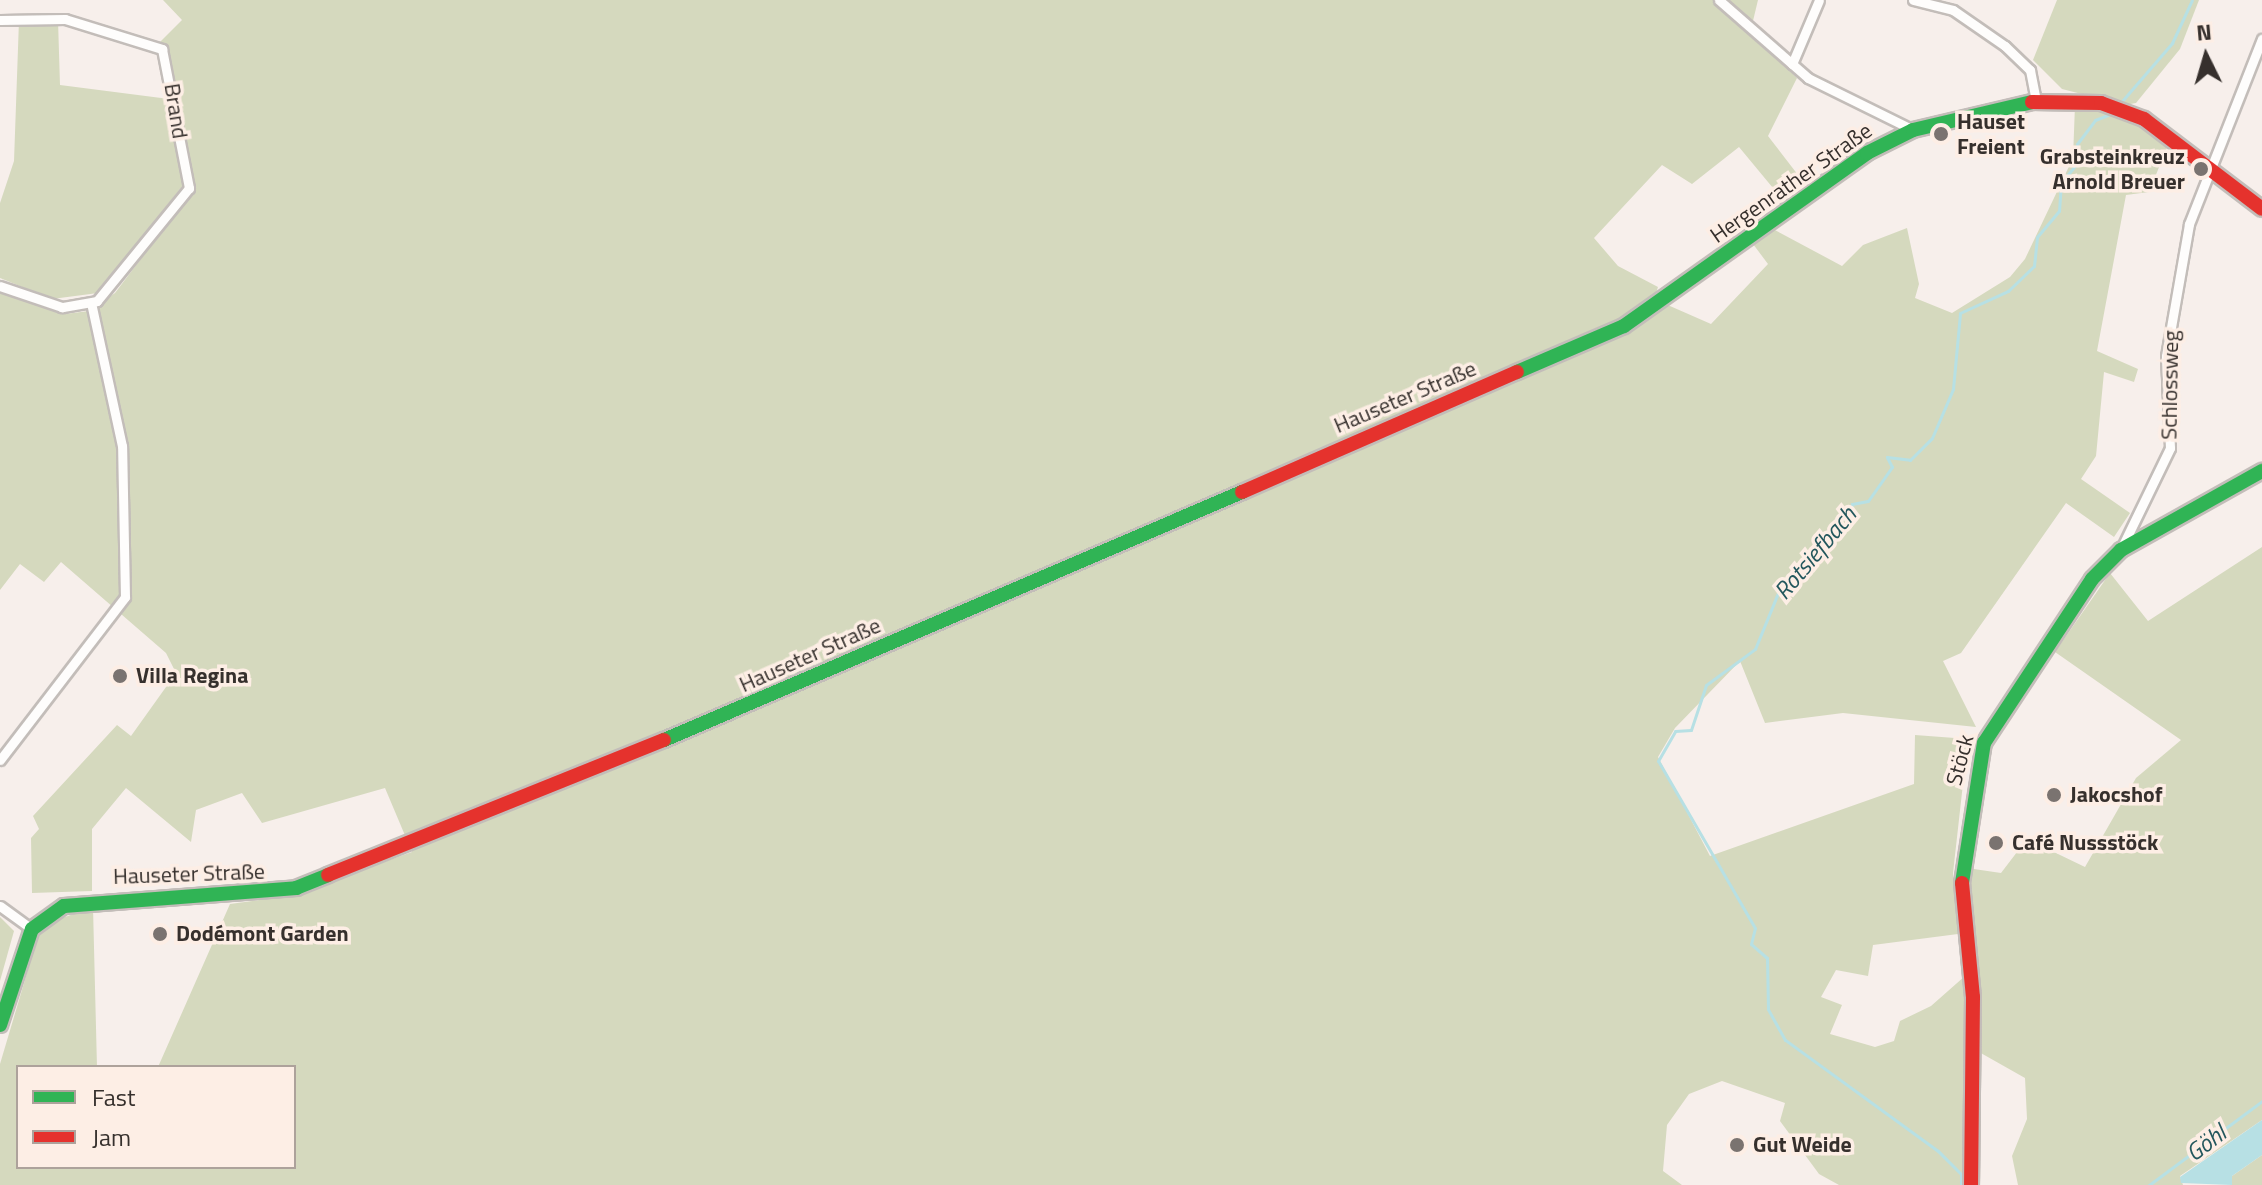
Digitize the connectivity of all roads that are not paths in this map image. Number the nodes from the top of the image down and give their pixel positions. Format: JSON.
{"nodes":[{"id":1,"x":1719,"y":0,"type":"edge"},
{"id":2,"x":1819,"y":0,"type":"edge"},
{"id":3,"x":1913,"y":0,"type":"edge"},
{"id":4,"x":0,"y":20,"type":"edge"},
{"id":5,"x":2262,"y":39,"type":"edge"},
{"id":6,"x":1792,"y":64,"type":"junction"},
{"id":7,"x":2036,"y":101,"type":"junction"},
{"id":8,"x":1913,"y":130,"type":"junction"},
{"id":9,"x":2215,"y":167,"type":"junction"},
{"id":10,"x":2262,"y":209,"type":"edge"},
{"id":11,"x":0,"y":286,"type":"edge"},
{"id":12,"x":91,"y":303,"type":"junction"},
{"id":13,"x":1624,"y":326,"type":"joint"},
{"id":14,"x":2262,"y":471,"type":"edge"},
{"id":15,"x":2121,"y":550,"type":"junction"},
{"id":16,"x":0,"y":760,"type":"edge"},
{"id":17,"x":0,"y":906,"type":"edge"},
{"id":18,"x":32,"y":929,"type":"junction"},
{"id":19,"x":0,"y":1025,"type":"edge"},
{"id":20,"x":1971,"y":1185,"type":"edge"}],
"edges":[{"from":1,"to":6,"type":"street"},
{"from":2,"to":6,"type":"street"},
{"from":3,"to":7,"type":"street"},
{"from":4,"to":12,"type":"street","name":"Brand"},
{"from":5,"to":9,"type":"street","name":"Schlossweg"},
{"from":6,"to":8,"type":"street"},
{"from":7,"to":8,"type":"street","name":"Hergenrather Straße"},
{"from":7,"to":9,"type":"street","name":"Hergenrather Straße"},
{"from":8,"to":13,"type":"street","name":"Hergenrather Straße"},
{"from":9,"to":10,"type":"street","name":"Hergenrather Straße"},
{"from":9,"to":15,"type":"street","name":"Schlossweg"},
{"from":11,"to":12,"type":"street"},
{"from":12,"to":16,"type":"street"},
{"from":13,"to":18,"type":"street","name":"Hauseter Straße"},
{"from":14,"to":15,"type":"street","name":"Stöck"},
{"from":15,"to":20,"type":"street","name":"Stöck"},
{"from":17,"to":18,"type":"street"},
{"from":18,"to":19,"type":"street"}]}
